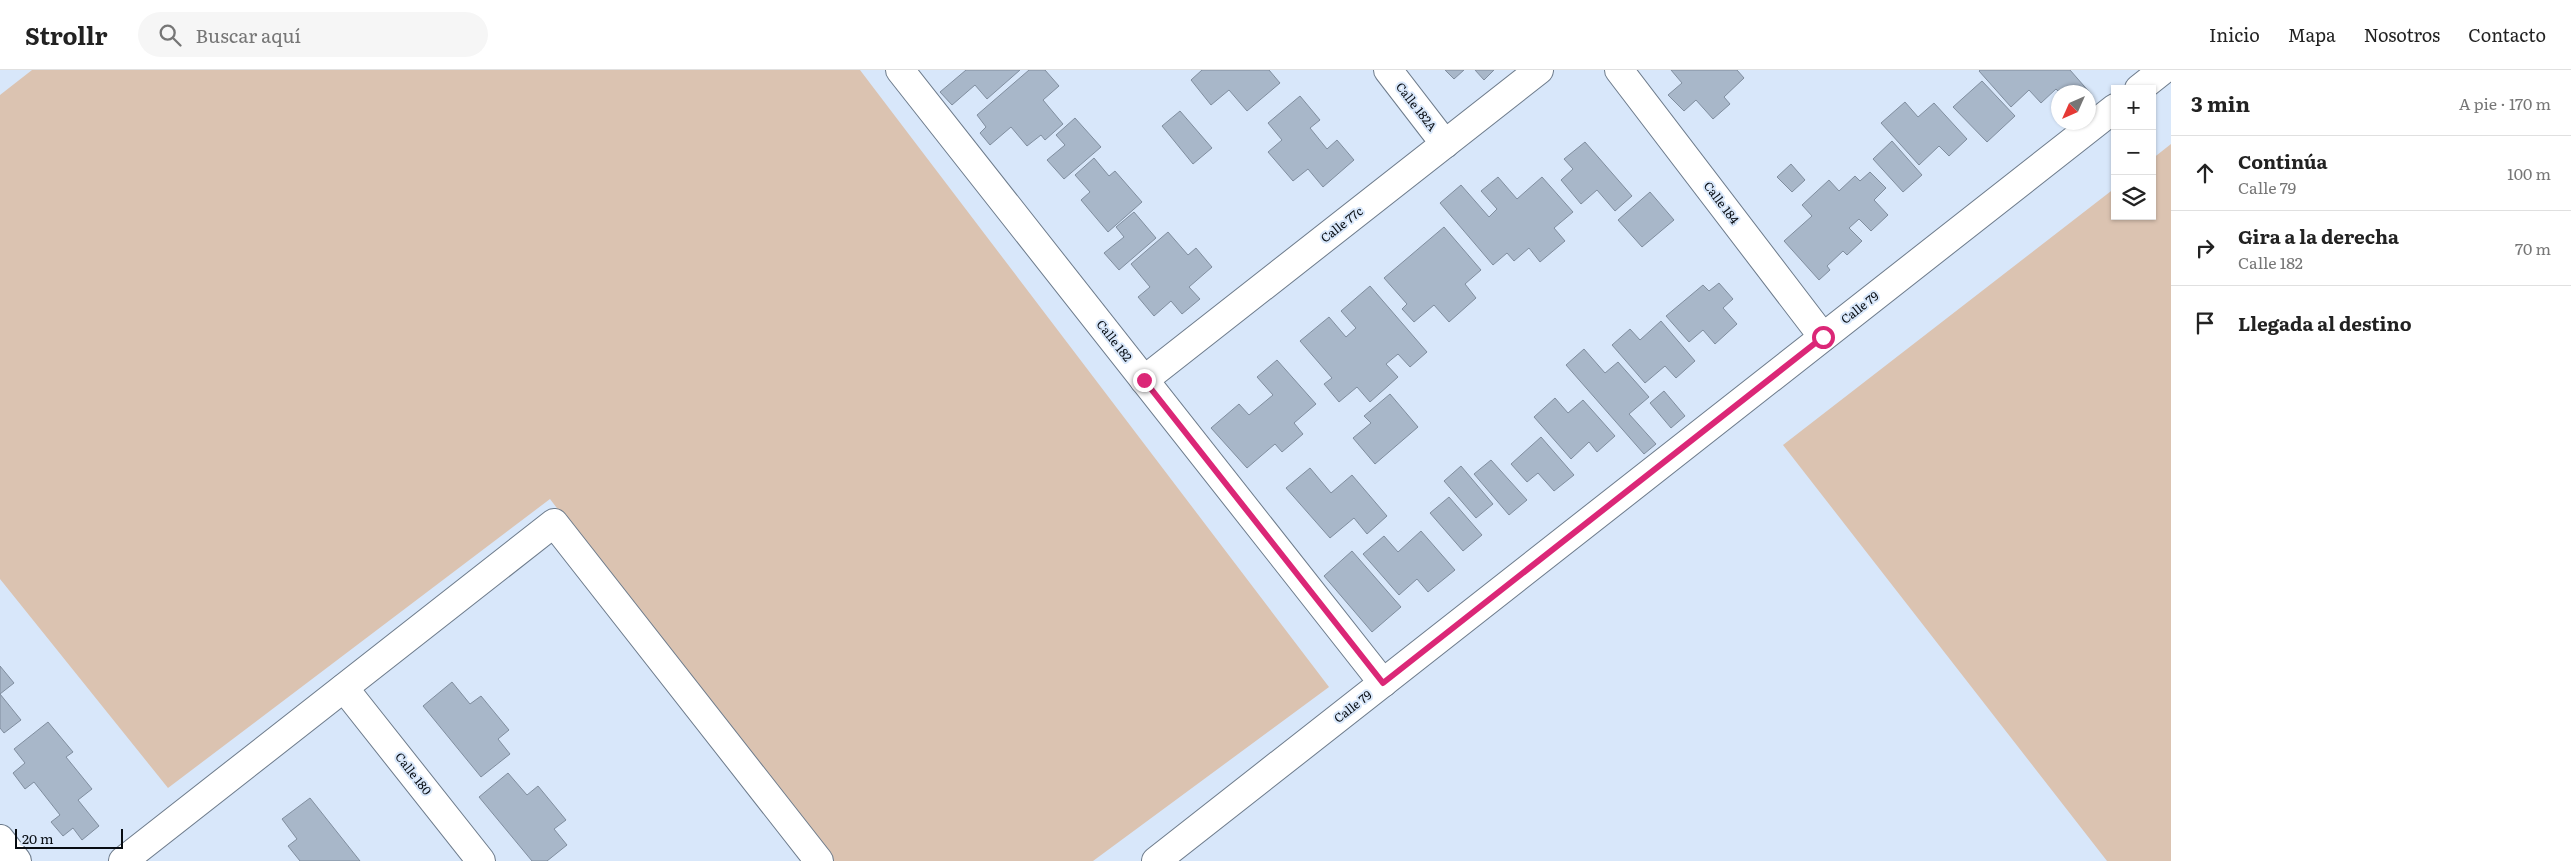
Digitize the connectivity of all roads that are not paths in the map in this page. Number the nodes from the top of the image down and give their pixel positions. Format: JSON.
{"nodes":[{"id":1,"x":900,"y":70,"type":"edge"},
{"id":2,"x":1388,"y":70,"type":"edge"},
{"id":3,"x":1539,"y":70,"type":"edge"},
{"id":4,"x":1619,"y":70,"type":"edge"},
{"id":5,"x":2163,"y":70,"type":"edge"},
{"id":6,"x":2144,"y":85,"type":"edge"},
{"id":7,"x":2111,"y":111,"type":"edge"},
{"id":8,"x":1445,"y":144,"type":"junction"},
{"id":9,"x":1823,"y":337,"type":"junction"},
{"id":10,"x":1144,"y":380,"type":"junction"},
{"id":11,"x":1383,"y":683,"type":"junction"},
{"id":12,"x":344,"y":688,"type":"junction"},
{"id":13,"x":0,"y":839,"type":"edge"},
{"id":14,"x":17,"y":861,"type":"edge"},
{"id":15,"x":123,"y":861,"type":"edge"},
{"id":16,"x":481,"y":861,"type":"edge"},
{"id":17,"x":819,"y":861,"type":"edge"},
{"id":18,"x":1156,"y":861,"type":"edge"}],
"edges":[{"from":1,"to":10,"type":"street","name":"Calle 182"},
{"from":2,"to":8,"type":"street","name":"Calle 182A"},
{"from":3,"to":8,"type":"street","name":"Calle 77c"},
{"from":4,"to":9,"type":"street","name":"Calle 184"},
{"from":5,"to":6,"type":"street"},
{"from":7,"to":9,"type":"street","name":"Calle 79"},
{"from":8,"to":10,"type":"street","name":"Calle 77c"},
{"from":9,"to":11,"type":"street","name":"Calle 79"},
{"from":10,"to":11,"type":"street","name":"Calle 182"},
{"from":11,"to":18,"type":"street","name":"Calle 79"},
{"from":12,"to":15,"type":"street"},
{"from":12,"to":16,"type":"street","name":"Calle 180"},
{"from":12,"to":17,"type":"street"},
{"from":13,"to":14,"type":"street"}]}
